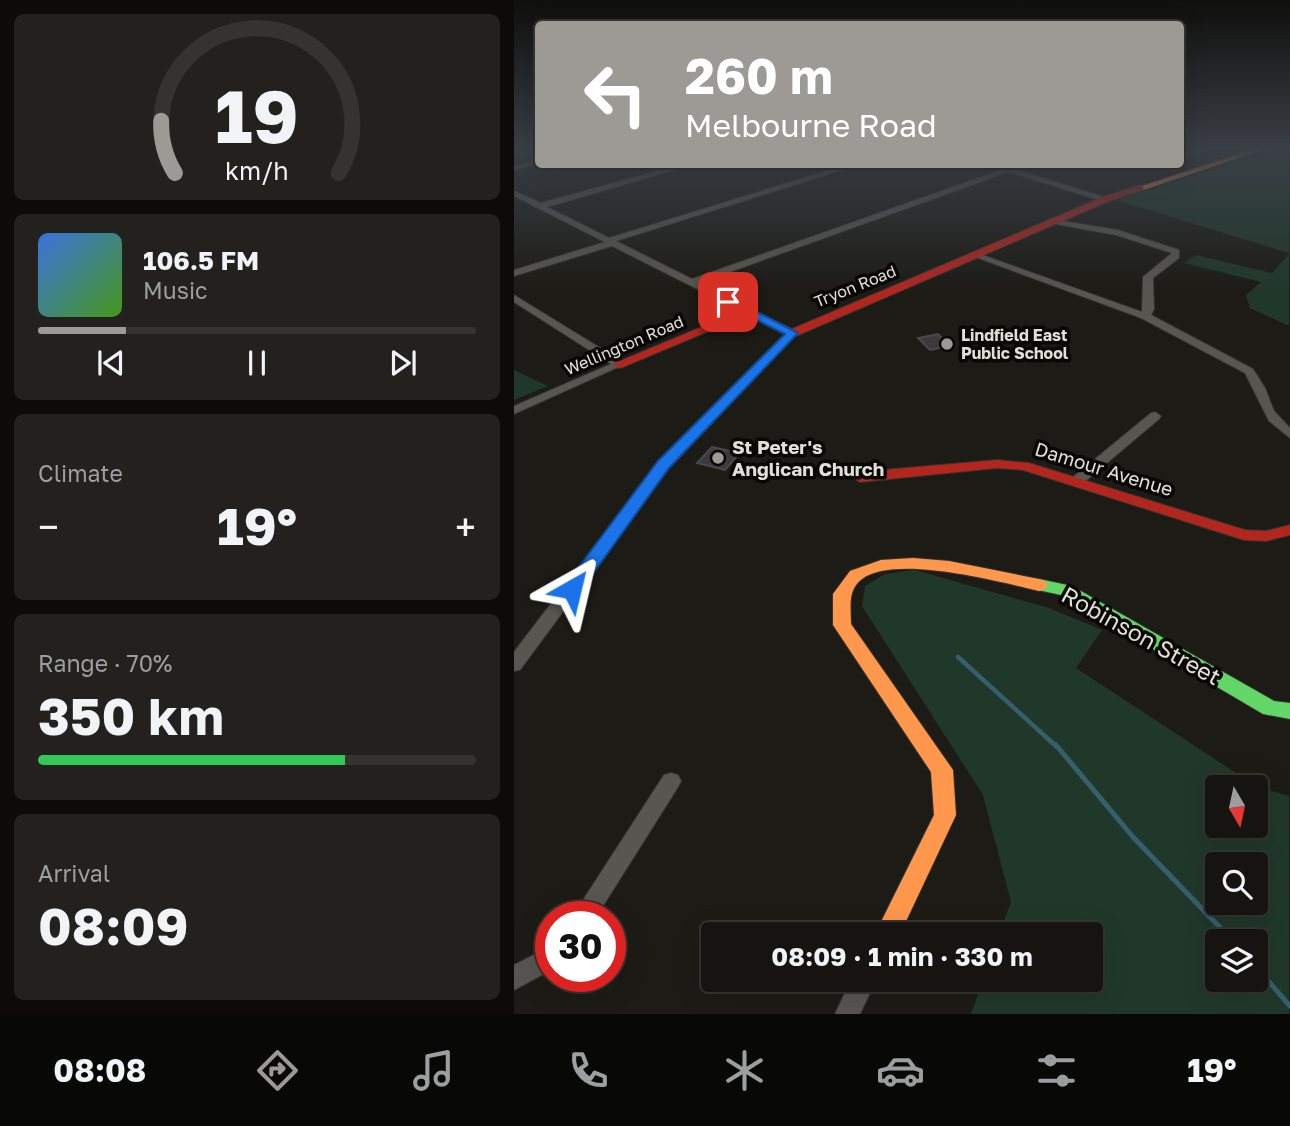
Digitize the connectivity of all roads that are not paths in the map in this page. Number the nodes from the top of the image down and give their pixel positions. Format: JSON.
{"nodes":[{"id":1,"x":523,"y":197,"type":"edge"},
{"id":2,"x":571,"y":197,"type":"edge"},
{"id":3,"x":752,"y":197,"type":"edge"},
{"id":4,"x":929,"y":197,"type":"edge"},
{"id":5,"x":1100,"y":197,"type":"edge"},
{"id":6,"x":1111,"y":197,"type":"edge"},
{"id":7,"x":1106,"y":199,"type":"junction"},
{"id":8,"x":540,"y":206,"type":"junction"},
{"id":9,"x":1053,"y":221,"type":"junction"},
{"id":10,"x":610,"y":242,"type":"junction"},
{"id":11,"x":974,"y":255,"type":"junction"},
{"id":12,"x":514,"y":273,"type":"edge"},
{"id":13,"x":691,"y":283,"type":"junction"},
{"id":14,"x":517,"y":303,"type":"edge"},
{"id":15,"x":747,"y":312,"type":"junction"},
{"id":16,"x":1145,"y":316,"type":"junction"},
{"id":17,"x":792,"y":333,"type":"junction"},
{"id":18,"x":619,"y":365,"type":"junction"},
{"id":19,"x":514,"y":410,"type":"edge"},
{"id":20,"x":1155,"y":416,"type":"dead end"},
{"id":21,"x":1289,"y":434,"type":"edge"},
{"id":22,"x":860,"y":477,"type":"dead end"},
{"id":23,"x":1078,"y":481,"type":"junction"},
{"id":24,"x":1289,"y":530,"type":"edge"},
{"id":25,"x":514,"y":665,"type":"edge"},
{"id":26,"x":1289,"y":711,"type":"edge"},
{"id":27,"x":671,"y":781,"type":"dead end"},
{"id":28,"x":593,"y":901,"type":"edge"},
{"id":29,"x":893,"y":922,"type":"edge"},
{"id":30,"x":535,"y":966,"type":"edge"},
{"id":31,"x":514,"y":978,"type":"edge"},
{"id":32,"x":858,"y":992,"type":"edge"},
{"id":33,"x":847,"y":1014,"type":"edge"}],
"edges":[{"from":1,"to":8,"type":"street"},
{"from":2,"to":8,"type":"street"},
{"from":3,"to":10,"type":"street"},
{"from":4,"to":13,"type":"street"},
{"from":5,"to":7,"type":"street"},
{"from":6,"to":7,"type":"street","name":"Tryon Road"},
{"from":7,"to":9,"type":"street","name":"Tryon Road"},
{"from":8,"to":10,"type":"street"},
{"from":9,"to":11,"type":"street","name":"Tryon Road"},
{"from":9,"to":16,"type":"street"},
{"from":10,"to":12,"type":"street"},
{"from":10,"to":13,"type":"street"},
{"from":11,"to":16,"type":"street"},
{"from":11,"to":17,"type":"street","name":"Tryon Road"},
{"from":13,"to":15,"type":"street"},
{"from":14,"to":18,"type":"street"},
{"from":15,"to":17,"type":"street"},
{"from":15,"to":18,"type":"street","name":"Wellington Road"},
{"from":16,"to":21,"type":"street"},
{"from":17,"to":25,"type":"street","name":"Tryon Road"},
{"from":18,"to":19,"type":"street","name":"Wellington Road"},
{"from":20,"to":23,"type":"street"},
{"from":22,"to":23,"type":"street","name":"Damour Avenue"},
{"from":23,"to":24,"type":"street","name":"Damour Avenue"},
{"from":26,"to":29,"type":"street","name":"Robinson Street"},
{"from":27,"to":28,"type":"street"},
{"from":30,"to":31,"type":"street"},
{"from":32,"to":33,"type":"street"}]}
